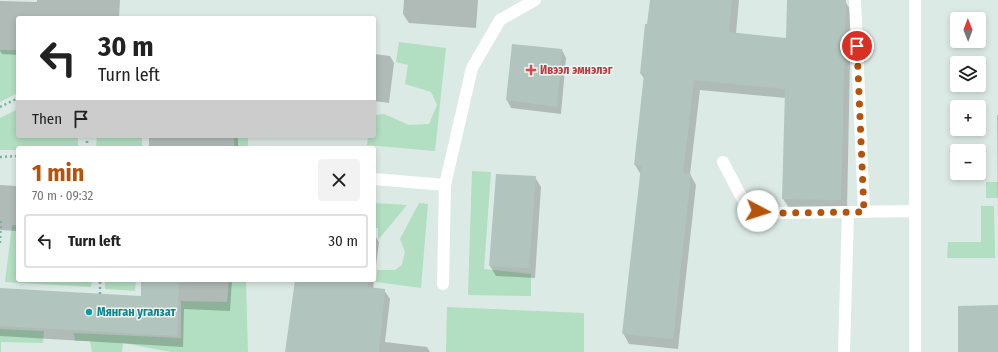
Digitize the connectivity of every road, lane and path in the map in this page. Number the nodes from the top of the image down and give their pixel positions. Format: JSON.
{"nodes":[{"id":1,"x":534,"y":0,"type":"edge"},
{"id":2,"x":855,"y":0,"type":"edge"},
{"id":3,"x":915,"y":0,"type":"edge"},
{"id":4,"x":16,"y":99,"type":"edge"},
{"id":5,"x":0,"y":107,"type":"edge"},
{"id":6,"x":16,"y":156,"type":"edge"},
{"id":7,"x":0,"y":157,"type":"edge"},
{"id":8,"x":724,"y":162,"type":"dead end"},
{"id":9,"x":376,"y":179,"type":"edge"},
{"id":10,"x":445,"y":185,"type":"junction"},
{"id":11,"x":915,"y":211,"type":"junction"},
{"id":12,"x":848,"y":212,"type":"junction"},
{"id":13,"x":864,"y":212,"type":"junction"},
{"id":14,"x":1,"y":220,"type":"dead end"},
{"id":15,"x":0,"y":243,"type":"edge"},
{"id":16,"x":100,"y":282,"type":"edge"},
{"id":17,"x":443,"y":284,"type":"dead end"},
{"id":18,"x":100,"y":294,"type":"dead end"},
{"id":19,"x":844,"y":352,"type":"edge"},
{"id":20,"x":914,"y":352,"type":"edge"}],
"edges":[{"from":1,"to":10,"type":"street"},
{"from":2,"to":13,"type":"street"},
{"from":3,"to":11,"type":"street"},
{"from":4,"to":5,"type":"path"},
{"from":6,"to":7,"type":"path"},
{"from":8,"to":12,"type":"street"},
{"from":9,"to":10,"type":"street"},
{"from":10,"to":17,"type":"street"},
{"from":11,"to":13,"type":"street"},
{"from":11,"to":20,"type":"street"},
{"from":12,"to":13,"type":"street"},
{"from":12,"to":19,"type":"street"},
{"from":14,"to":15,"type":"path"},
{"from":16,"to":18,"type":"path"}]}
